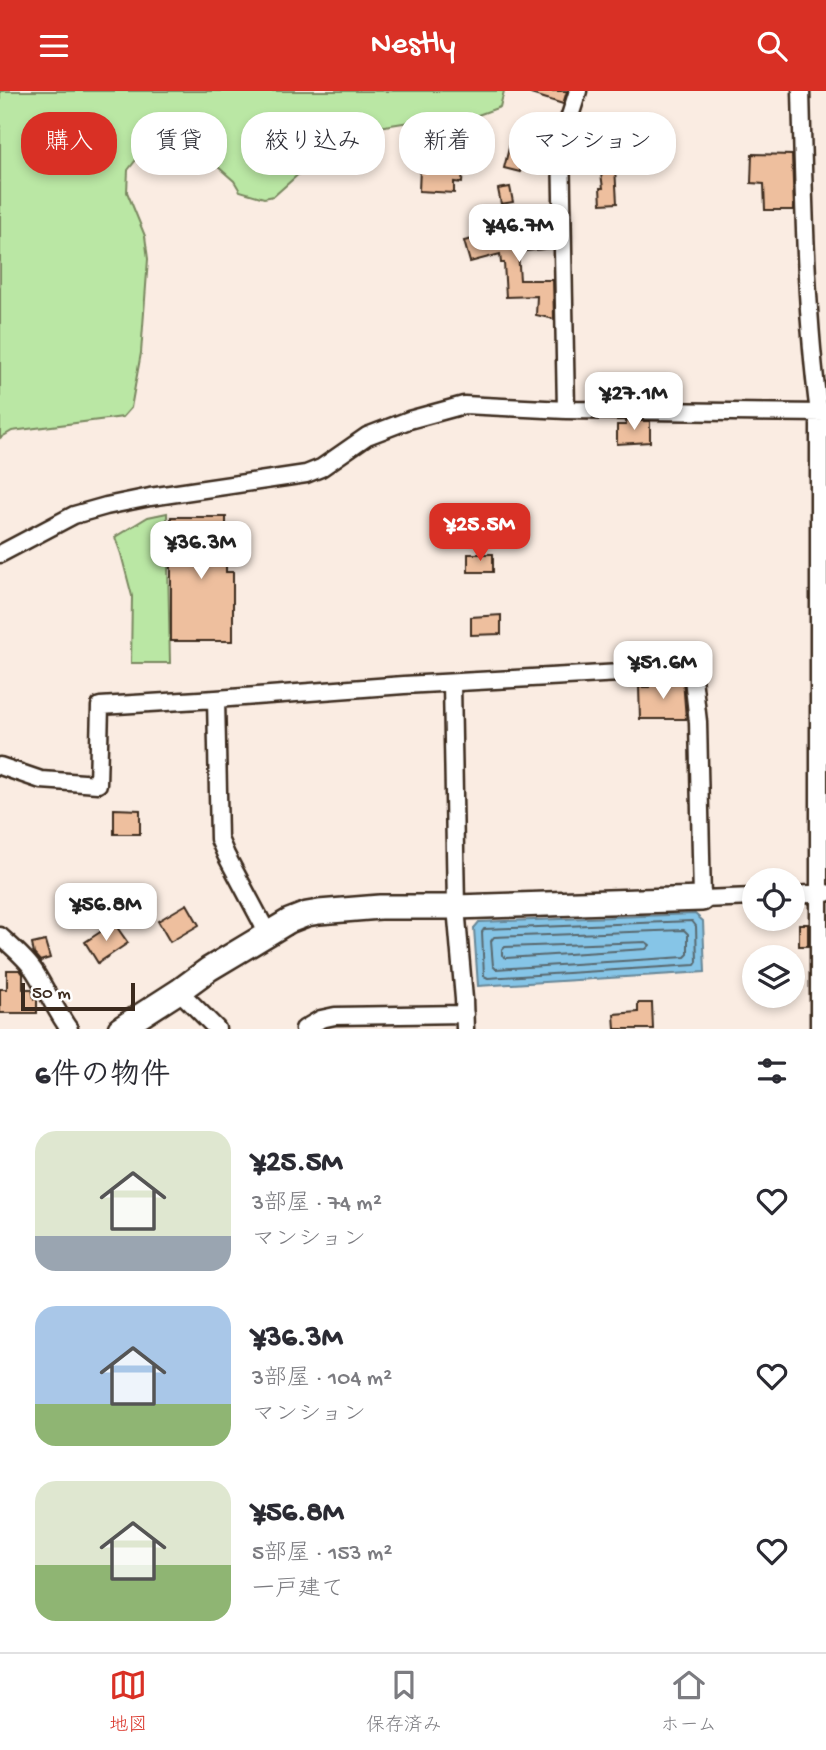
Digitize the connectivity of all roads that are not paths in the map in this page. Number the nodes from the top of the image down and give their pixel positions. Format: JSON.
{"nodes":[{"id":1,"x":578,"y":91,"type":"edge"},
{"id":2,"x":801,"y":91,"type":"edge"},
{"id":3,"x":566,"y":410,"type":"junction"},
{"id":4,"x":823,"y":413,"type":"edge"},
{"id":5,"x":0,"y":554,"type":"edge"},
{"id":6,"x":452,"y":683,"type":"junction"},
{"id":7,"x":216,"y":699,"type":"junction"},
{"id":8,"x":0,"y":766,"type":"edge"},
{"id":9,"x":822,"y":893,"type":"edge"},
{"id":10,"x":742,"y":897,"type":"edge"},
{"id":11,"x":702,"y":899,"type":"junction"},
{"id":12,"x":456,"y":907,"type":"junction"},
{"id":13,"x":268,"y":934,"type":"junction"},
{"id":14,"x":0,"y":936,"type":"edge"},
{"id":15,"x":179,"y":991,"type":"junction"},
{"id":16,"x":465,"y":1021,"type":"edge"},
{"id":17,"x":69,"y":1029,"type":"edge"},
{"id":18,"x":120,"y":1029,"type":"edge"},
{"id":19,"x":217,"y":1029,"type":"edge"},
{"id":20,"x":304,"y":1029,"type":"edge"},
{"id":21,"x":819,"y":1029,"type":"edge"}],
"edges":[{"from":1,"to":3,"type":"street"},
{"from":2,"to":4,"type":"street"},
{"from":3,"to":4,"type":"street"},
{"from":3,"to":5,"type":"street"},
{"from":4,"to":9,"type":"street"},
{"from":6,"to":7,"type":"street"},
{"from":6,"to":11,"type":"street"},
{"from":6,"to":12,"type":"street"},
{"from":7,"to":8,"type":"street"},
{"from":7,"to":13,"type":"street"},
{"from":9,"to":21,"type":"street"},
{"from":10,"to":11,"type":"street"},
{"from":11,"to":12,"type":"street"},
{"from":12,"to":13,"type":"street"},
{"from":12,"to":16,"type":"street"},
{"from":13,"to":15,"type":"street"},
{"from":14,"to":17,"type":"street"},
{"from":15,"to":18,"type":"street"},
{"from":15,"to":19,"type":"street"},
{"from":16,"to":20,"type":"street"}]}
